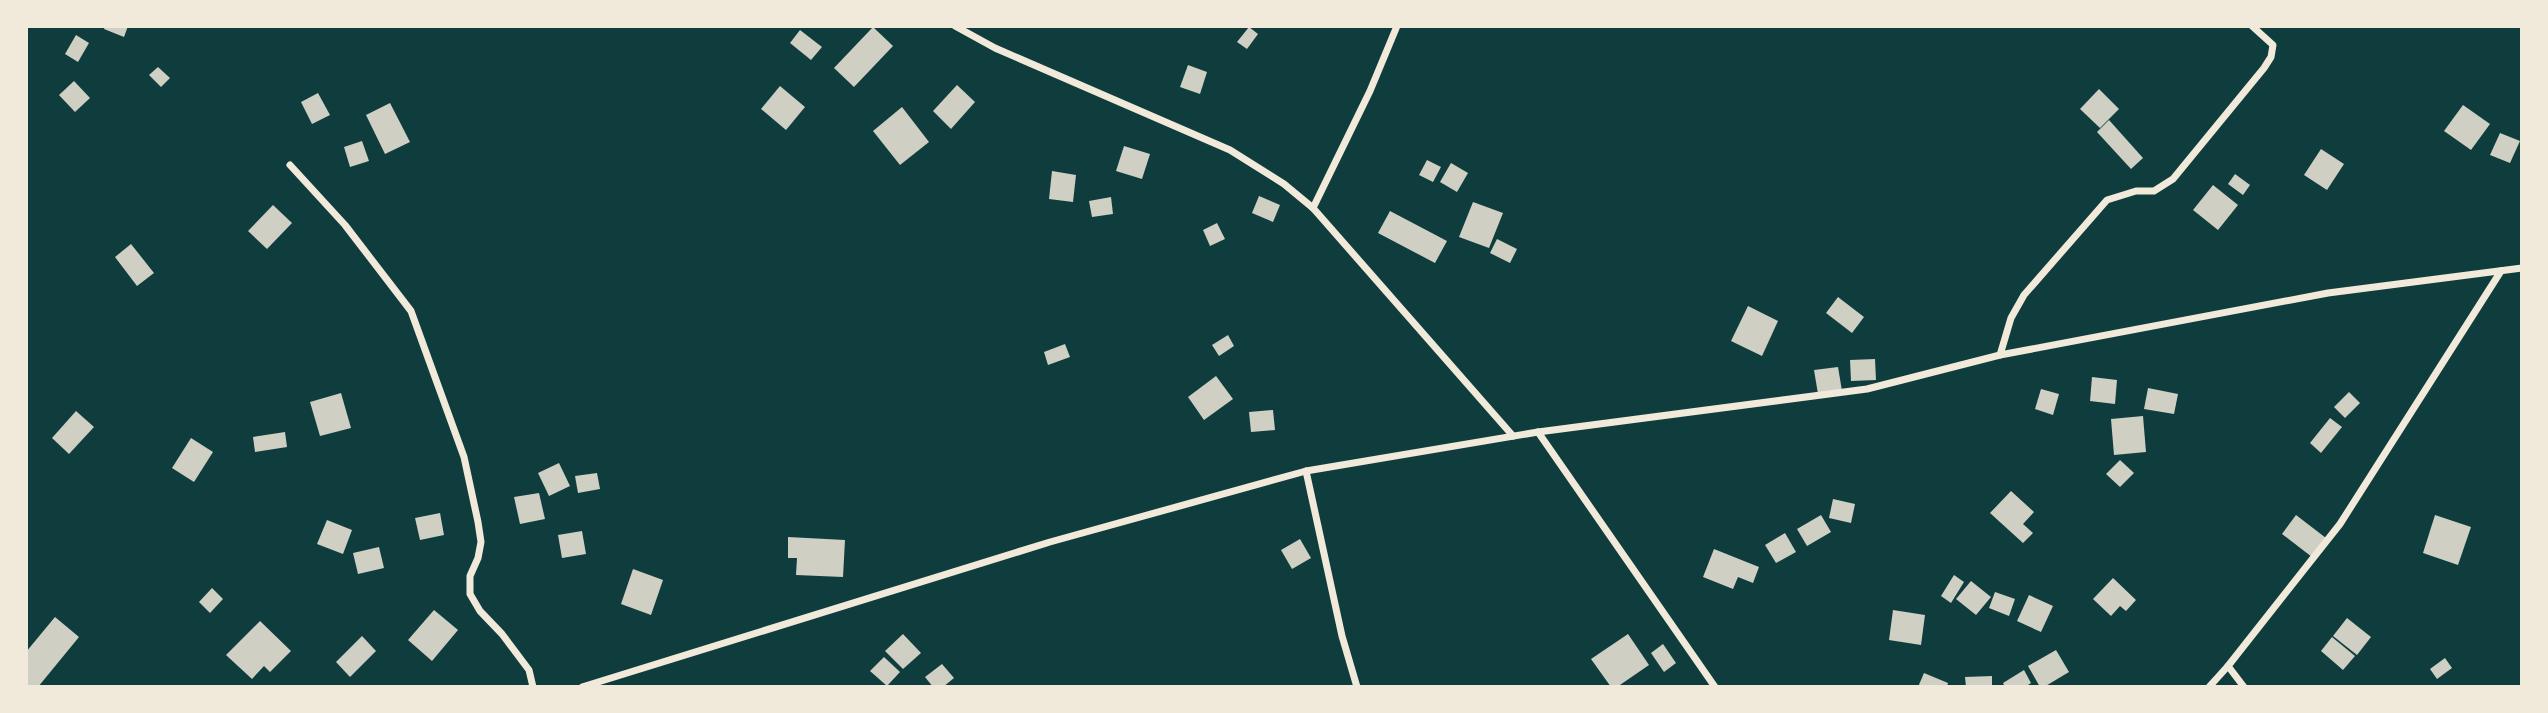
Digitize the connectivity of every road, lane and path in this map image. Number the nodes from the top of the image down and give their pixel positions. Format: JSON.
{"nodes":[{"id":1,"x":955,"y":26,"type":"edge"},
{"id":2,"x":1397,"y":26,"type":"edge"},
{"id":3,"x":2252,"y":26,"type":"edge"},
{"id":4,"x":290,"y":165,"type":"dead end"},
{"id":5,"x":1312,"y":208,"type":"junction"},
{"id":6,"x":2522,"y":268,"type":"edge"},
{"id":7,"x":2501,"y":271,"type":"junction"},
{"id":8,"x":2000,"y":355,"type":"junction"},
{"id":9,"x":1538,"y":432,"type":"junction"},
{"id":10,"x":1513,"y":436,"type":"junction"},
{"id":11,"x":1306,"y":471,"type":"junction"},
{"id":12,"x":2228,"y":666,"type":"junction"},
{"id":13,"x":533,"y":687,"type":"edge"},
{"id":14,"x":582,"y":687,"type":"edge"},
{"id":15,"x":1357,"y":687,"type":"edge"},
{"id":16,"x":1715,"y":687,"type":"edge"},
{"id":17,"x":2209,"y":687,"type":"edge"},
{"id":18,"x":2244,"y":687,"type":"edge"}],
"edges":[{"from":1,"to":5,"type":"street"},
{"from":2,"to":5,"type":"street"},
{"from":3,"to":8,"type":"street"},
{"from":4,"to":13,"type":"street"},
{"from":5,"to":10,"type":"street"},
{"from":6,"to":7,"type":"street"},
{"from":7,"to":8,"type":"street"},
{"from":7,"to":12,"type":"street"},
{"from":8,"to":9,"type":"street"},
{"from":9,"to":10,"type":"street"},
{"from":9,"to":16,"type":"street"},
{"from":10,"to":11,"type":"street"},
{"from":11,"to":14,"type":"street"},
{"from":11,"to":15,"type":"street"},
{"from":12,"to":17,"type":"street"},
{"from":12,"to":18,"type":"street"}]}
